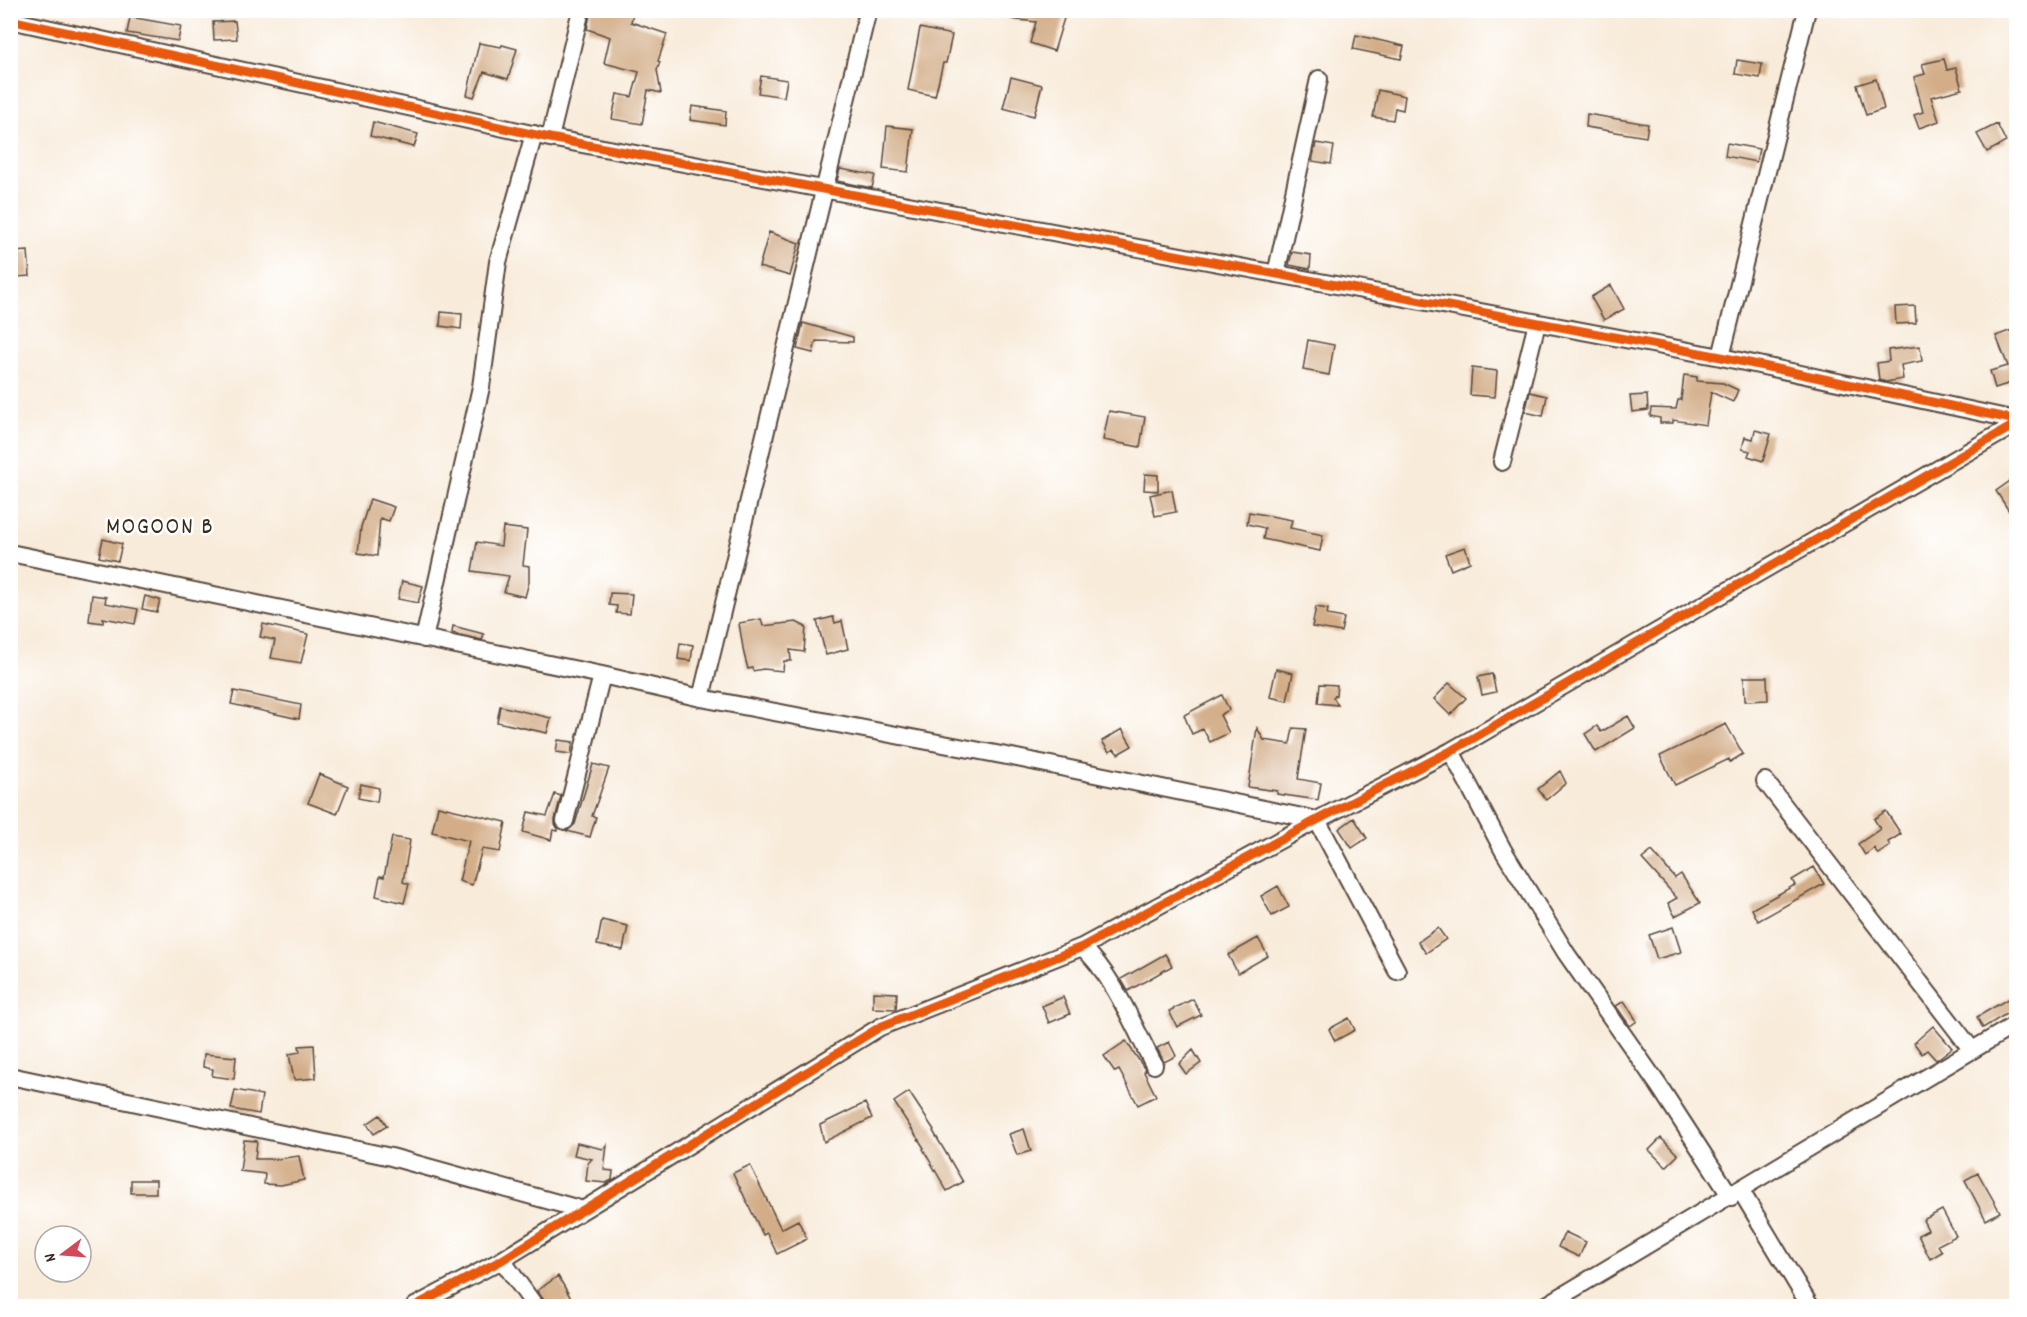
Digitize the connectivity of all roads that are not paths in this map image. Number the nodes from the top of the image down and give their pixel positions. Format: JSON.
{"nodes":[{"id":1,"x":581,"y":10,"type":"edge"},
{"id":2,"x":868,"y":10,"type":"edge"},
{"id":3,"x":1807,"y":10,"type":"edge"},
{"id":4,"x":10,"y":20,"type":"edge"},
{"id":5,"x":1319,"y":79,"type":"dead end"},
{"id":6,"x":542,"y":136,"type":"junction"},
{"id":7,"x":824,"y":190,"type":"junction"},
{"id":8,"x":1276,"y":274,"type":"junction"},
{"id":9,"x":1537,"y":323,"type":"junction"},
{"id":10,"x":1721,"y":357,"type":"junction"},
{"id":11,"x":2016,"y":422,"type":"edge"},
{"id":12,"x":1502,"y":462,"type":"dead end"},
{"id":13,"x":10,"y":553,"type":"edge"},
{"id":14,"x":424,"y":639,"type":"junction"},
{"id":15,"x":602,"y":675,"type":"junction"},
{"id":16,"x":701,"y":698,"type":"junction"},
{"id":17,"x":1451,"y":751,"type":"junction"},
{"id":18,"x":1765,"y":782,"type":"dead end"},
{"id":19,"x":1317,"y":820,"type":"junction"},
{"id":20,"x":565,"y":821,"type":"dead end"},
{"id":21,"x":1082,"y":947,"type":"junction"},
{"id":22,"x":1397,"y":971,"type":"dead end"},
{"id":23,"x":2016,"y":1024,"type":"edge"},
{"id":24,"x":1972,"y":1050,"type":"junction"},
{"id":25,"x":1154,"y":1065,"type":"dead end"},
{"id":26,"x":10,"y":1076,"type":"edge"},
{"id":27,"x":1736,"y":1194,"type":"junction"},
{"id":28,"x":583,"y":1210,"type":"junction"},
{"id":29,"x":502,"y":1260,"type":"junction"},
{"id":30,"x":415,"y":1306,"type":"edge"},
{"id":31,"x":535,"y":1306,"type":"edge"},
{"id":32,"x":1545,"y":1306,"type":"edge"},
{"id":33,"x":1810,"y":1306,"type":"edge"}],
"edges":[{"from":1,"to":6,"type":"street"},
{"from":2,"to":7,"type":"street"},
{"from":3,"to":10,"type":"street"},
{"from":4,"to":6,"type":"street"},
{"from":5,"to":8,"type":"street"},
{"from":6,"to":7,"type":"street"},
{"from":6,"to":14,"type":"street"},
{"from":7,"to":8,"type":"street"},
{"from":7,"to":16,"type":"street"},
{"from":8,"to":9,"type":"street"},
{"from":9,"to":10,"type":"street"},
{"from":9,"to":12,"type":"street"},
{"from":10,"to":11,"type":"street"},
{"from":11,"to":17,"type":"street"},
{"from":13,"to":14,"type":"street"},
{"from":14,"to":15,"type":"street"},
{"from":15,"to":16,"type":"street"},
{"from":15,"to":20,"type":"street"},
{"from":16,"to":19,"type":"street"},
{"from":17,"to":19,"type":"street"},
{"from":17,"to":27,"type":"street"},
{"from":18,"to":24,"type":"street"},
{"from":19,"to":21,"type":"street"},
{"from":19,"to":22,"type":"street"},
{"from":21,"to":25,"type":"street"},
{"from":21,"to":28,"type":"street"},
{"from":23,"to":24,"type":"street"},
{"from":24,"to":27,"type":"street"},
{"from":26,"to":28,"type":"street"},
{"from":27,"to":32,"type":"street"},
{"from":27,"to":33,"type":"street"},
{"from":28,"to":29,"type":"street"},
{"from":29,"to":30,"type":"street"},
{"from":29,"to":31,"type":"street"}]}
